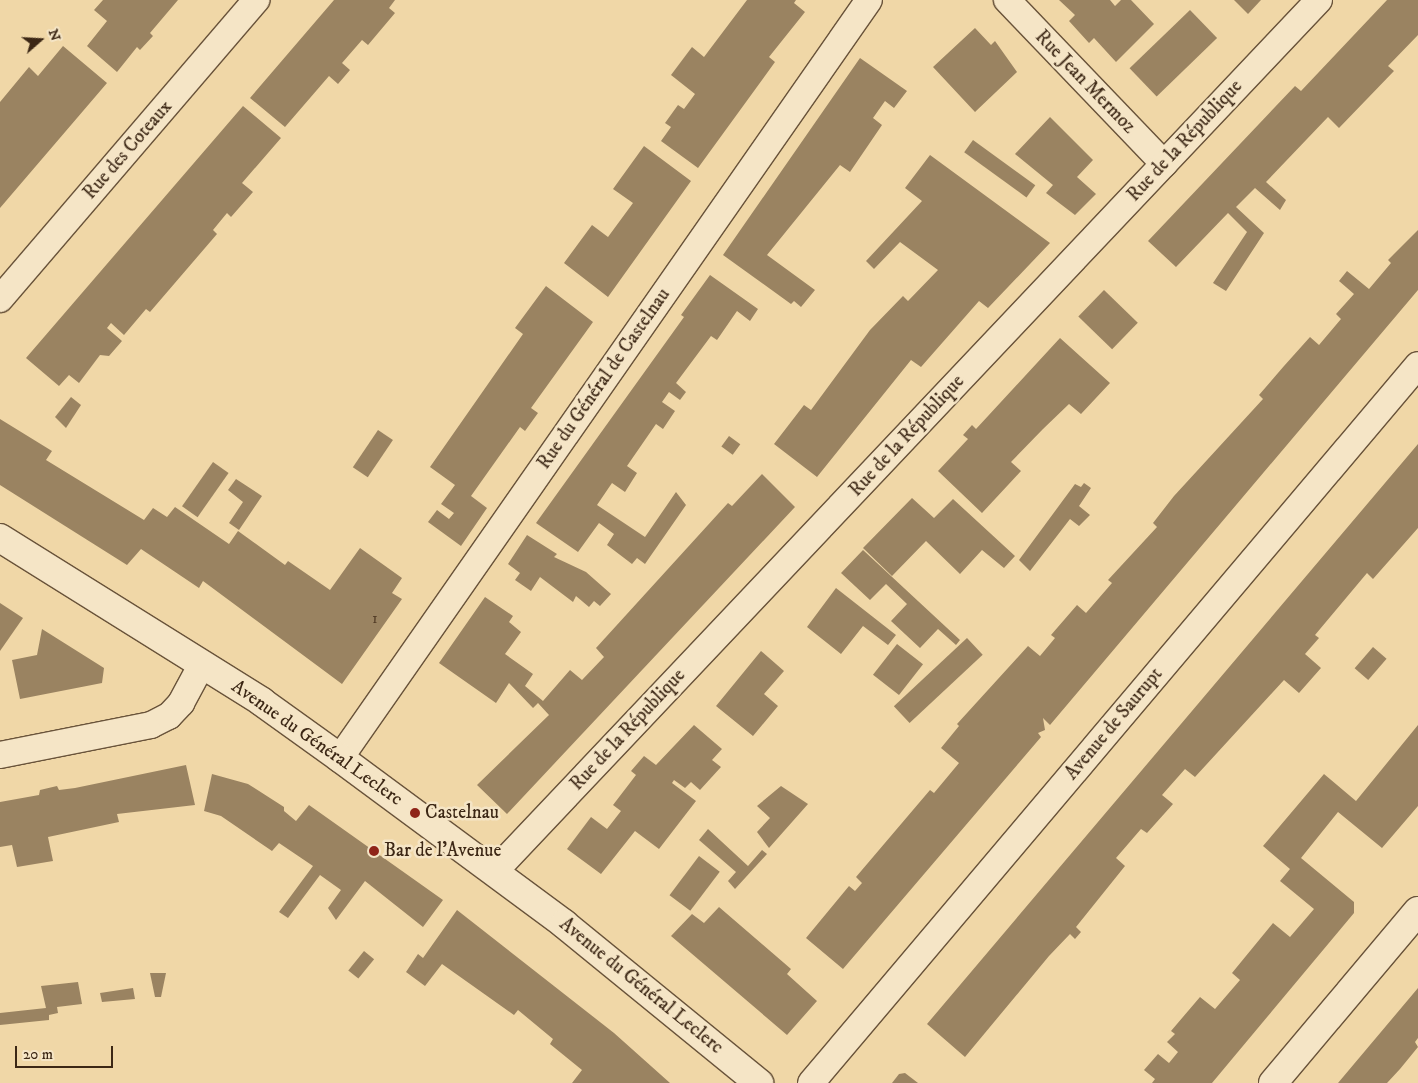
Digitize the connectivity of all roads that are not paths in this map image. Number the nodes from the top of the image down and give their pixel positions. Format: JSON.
{"nodes":[{"id":1,"x":256,"y":0,"type":"edge"},
{"id":2,"x":869,"y":0,"type":"edge"},
{"id":3,"x":1007,"y":0,"type":"edge"},
{"id":4,"x":1319,"y":0,"type":"edge"},
{"id":5,"x":1164,"y":164,"type":"junction"},
{"id":6,"x":0,"y":299,"type":"edge"},
{"id":7,"x":1418,"y":365,"type":"edge"},
{"id":8,"x":0,"y":538,"type":"edge"},
{"id":9,"x":202,"y":664,"type":"junction"},
{"id":10,"x":0,"y":755,"type":"edge"},
{"id":11,"x":340,"y":758,"type":"junction"},
{"id":12,"x":495,"y":871,"type":"junction"},
{"id":13,"x":1418,"y":911,"type":"edge"},
{"id":14,"x":759,"y":1083,"type":"edge"},
{"id":15,"x":811,"y":1083,"type":"edge"},
{"id":16,"x":1273,"y":1083,"type":"edge"}],
"edges":[{"from":1,"to":6,"type":"street","name":"Rue des Coteaux"},
{"from":2,"to":11,"type":"street","name":"Rue du Général de Castelnau"},
{"from":3,"to":5,"type":"street","name":"Rue Jean Mermoz"},
{"from":4,"to":5,"type":"street","name":"Rue de la République"},
{"from":5,"to":12,"type":"street","name":"Rue de la République"},
{"from":7,"to":15,"type":"street","name":"Avenue de Saurupt"},
{"from":8,"to":9,"type":"main road","name":"Avenue du Général Leclerc"},
{"from":9,"to":10,"type":"street"},
{"from":9,"to":11,"type":"main road","name":"Avenue du Général Leclerc"},
{"from":11,"to":12,"type":"main road","name":"Avenue du Général Leclerc"},
{"from":12,"to":14,"type":"main road","name":"Avenue du Général Leclerc"},
{"from":13,"to":16,"type":"main road"}]}
